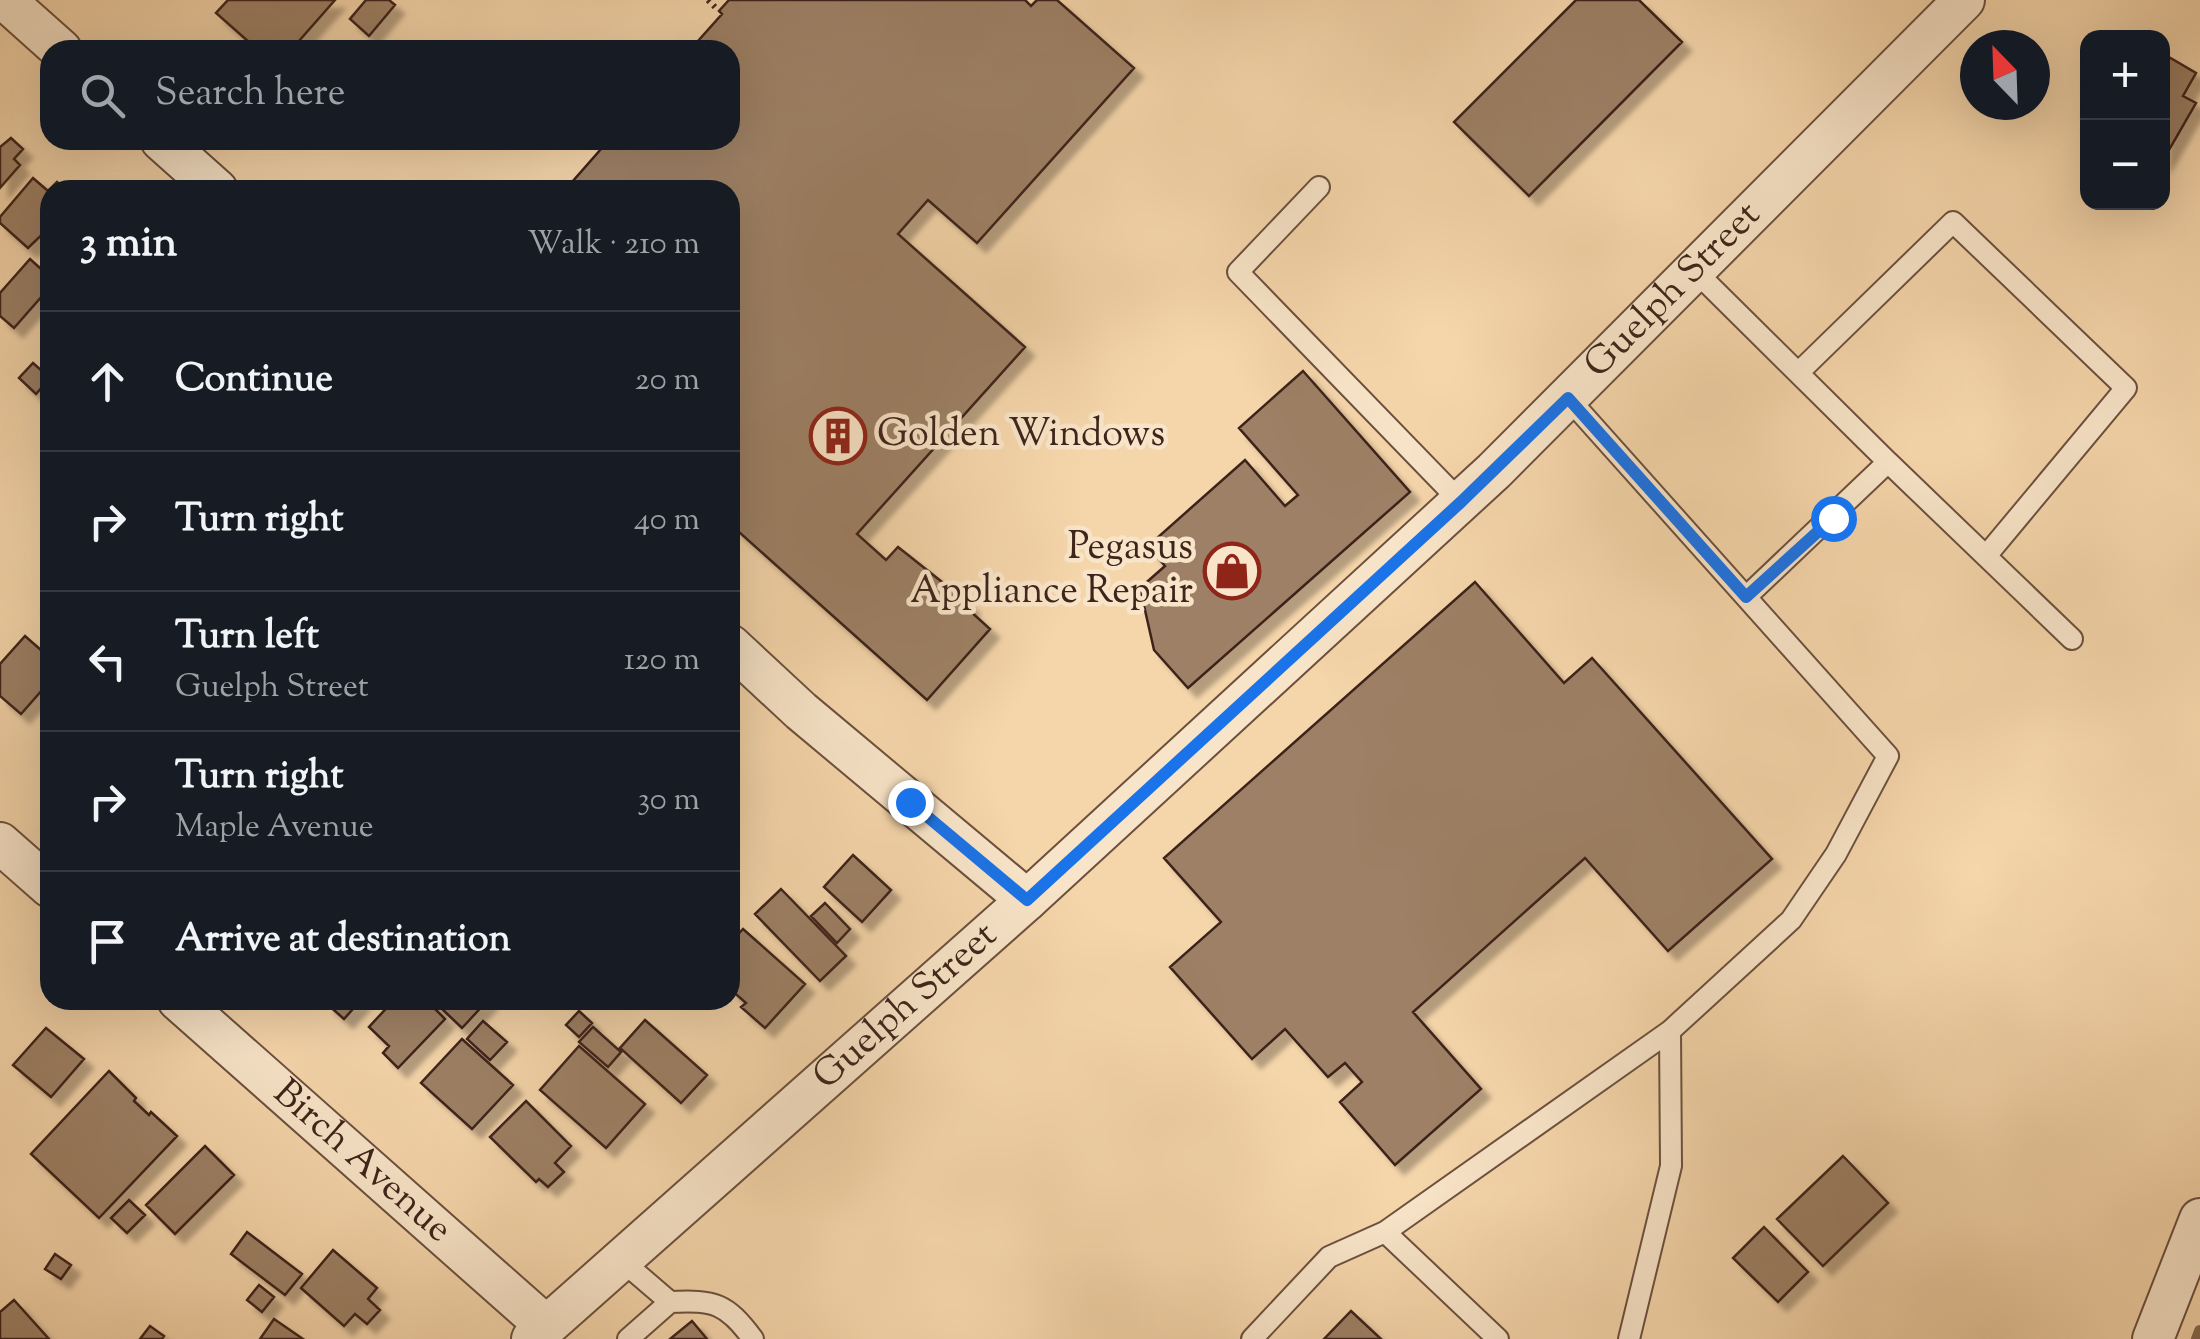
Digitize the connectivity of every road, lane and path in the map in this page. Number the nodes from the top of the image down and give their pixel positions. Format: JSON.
{"nodes":[{"id":1,"x":5,"y":0,"type":"edge"},
{"id":2,"x":708,"y":0,"type":"edge"},
{"id":3,"x":1964,"y":0,"type":"edge"},
{"id":4,"x":715,"y":7,"type":"dead end"},
{"id":5,"x":49,"y":40,"type":"edge"},
{"id":6,"x":172,"y":150,"type":"edge"},
{"id":7,"x":206,"y":180,"type":"edge"},
{"id":8,"x":1320,"y":187,"type":"dead end"},
{"id":9,"x":1694,"y":270,"type":"junction"},
{"id":10,"x":1798,"y":374,"type":"junction"},
{"id":11,"x":1568,"y":398,"type":"junction"},
{"id":12,"x":1888,"y":462,"type":"junction"},
{"id":13,"x":1461,"y":502,"type":"junction"},
{"id":14,"x":1986,"y":556,"type":"junction"},
{"id":15,"x":1746,"y":597,"type":"junction"},
{"id":16,"x":2072,"y":639,"type":"dead end"},
{"id":17,"x":740,"y":654,"type":"edge"},
{"id":18,"x":0,"y":843,"type":"edge"},
{"id":19,"x":40,"y":878,"type":"edge"},
{"id":20,"x":1027,"y":900,"type":"junction"},
{"id":21,"x":189,"y":1010,"type":"edge"},
{"id":22,"x":1670,"y":1031,"type":"junction"},
{"id":23,"x":2200,"y":1219,"type":"edge"},
{"id":24,"x":1386,"y":1232,"type":"junction"},
{"id":25,"x":621,"y":1260,"type":"junction"},
{"id":26,"x":670,"y":1302,"type":"junction"},
{"id":27,"x":539,"y":1333,"type":"edge"},
{"id":28,"x":628,"y":1339,"type":"edge"},
{"id":29,"x":754,"y":1339,"type":"edge"},
{"id":30,"x":1252,"y":1339,"type":"edge"},
{"id":31,"x":1498,"y":1339,"type":"edge"},
{"id":32,"x":1630,"y":1339,"type":"edge"},
{"id":33,"x":2152,"y":1339,"type":"edge"}],
"edges":[{"from":1,"to":5,"type":"street"},
{"from":2,"to":4,"type":"path"},
{"from":3,"to":9,"type":"street","name":"Guelph Street"},
{"from":6,"to":7,"type":"street"},
{"from":8,"to":13,"type":"lane"},
{"from":9,"to":10,"type":"lane"},
{"from":9,"to":11,"type":"street","name":"Guelph Street"},
{"from":10,"to":12,"type":"lane"},
{"from":10,"to":14,"type":"lane"},
{"from":11,"to":13,"type":"street","name":"Guelph Street"},
{"from":11,"to":15,"type":"lane"},
{"from":12,"to":14,"type":"lane"},
{"from":12,"to":15,"type":"lane"},
{"from":13,"to":20,"type":"street","name":"Guelph Street"},
{"from":14,"to":16,"type":"lane"},
{"from":15,"to":22,"type":"lane"},
{"from":17,"to":20,"type":"street"},
{"from":18,"to":19,"type":"street"},
{"from":20,"to":25,"type":"street","name":"Guelph Street"},
{"from":21,"to":27,"type":"street","name":"Birch Avenue"},
{"from":22,"to":24,"type":"lane"},
{"from":22,"to":32,"type":"lane"},
{"from":23,"to":33,"type":"street"},
{"from":24,"to":30,"type":"lane"},
{"from":24,"to":31,"type":"lane"},
{"from":25,"to":26,"type":"lane"},
{"from":25,"to":27,"type":"street","name":"Guelph Street"},
{"from":26,"to":28,"type":"lane"},
{"from":26,"to":29,"type":"lane"}]}
